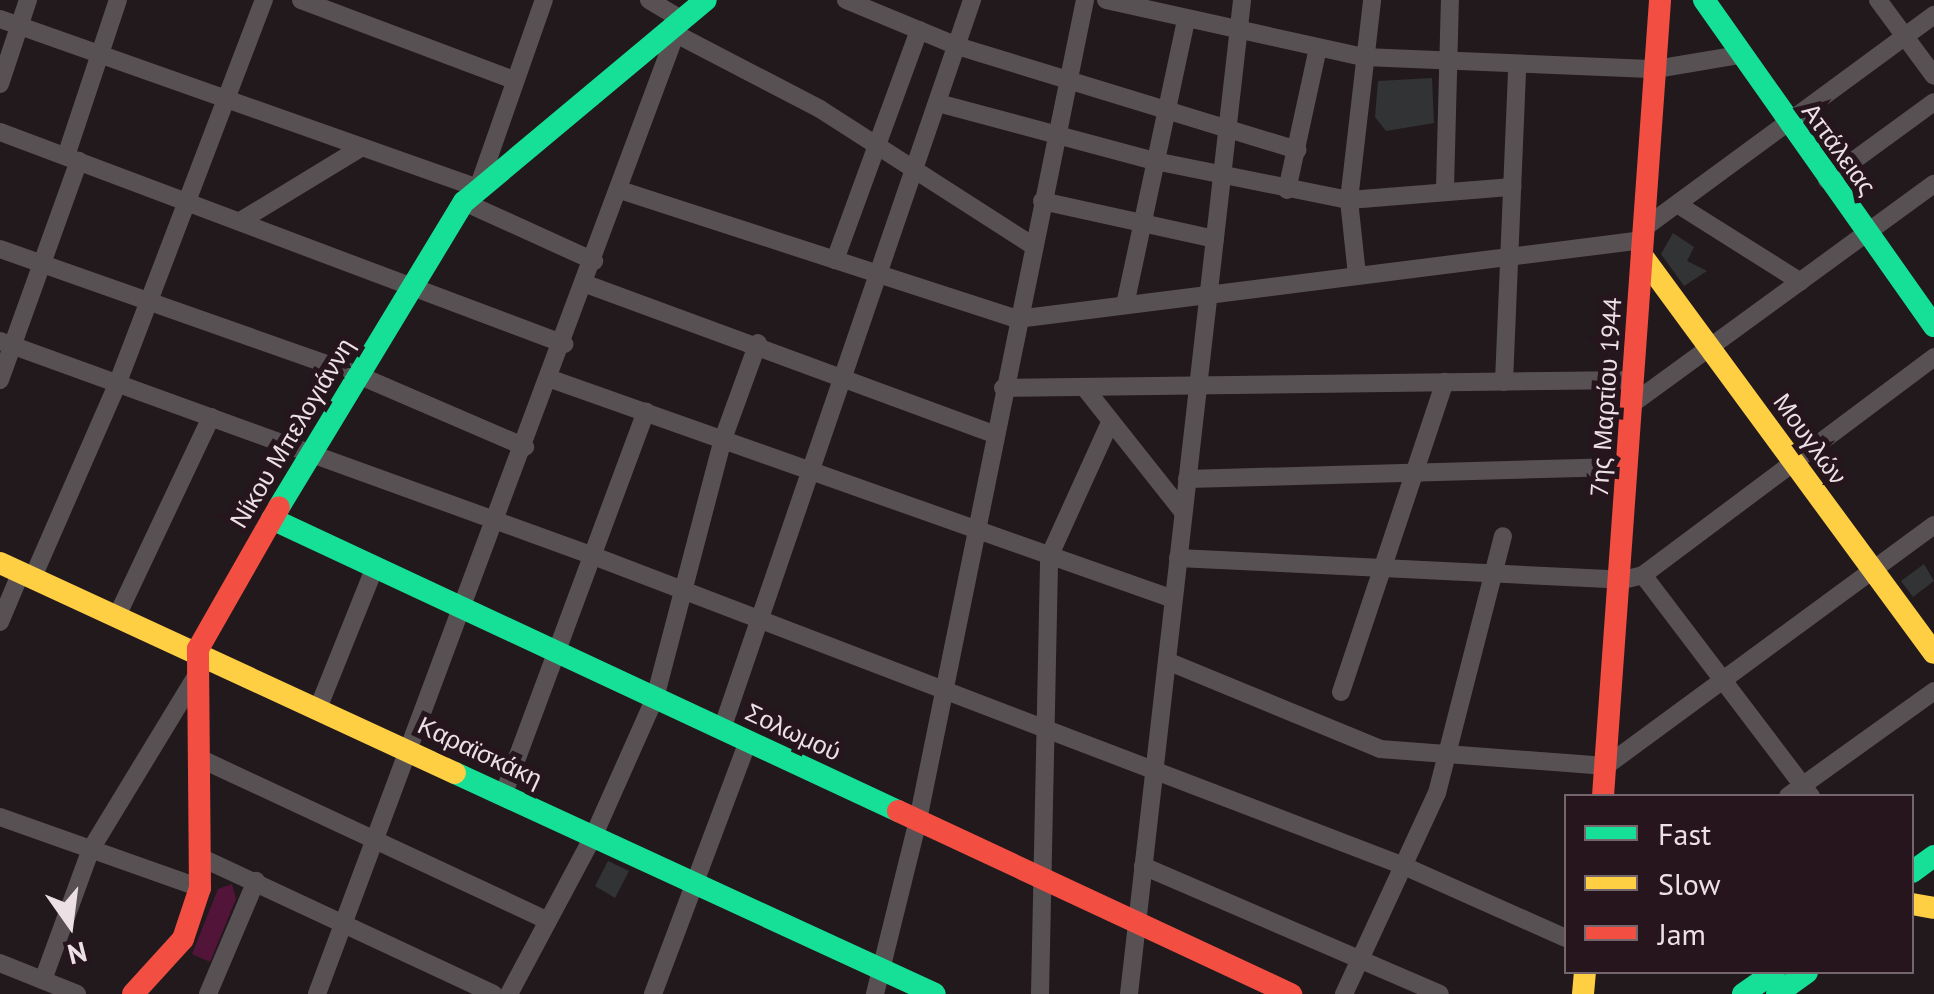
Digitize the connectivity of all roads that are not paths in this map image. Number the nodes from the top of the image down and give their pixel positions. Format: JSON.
{"nodes":[{"id":1,"x":28,"y":0,"type":"edge"},
{"id":2,"x":118,"y":0,"type":"edge"},
{"id":3,"x":264,"y":0,"type":"edge"},
{"id":4,"x":301,"y":0,"type":"edge"},
{"id":5,"x":544,"y":0,"type":"edge"},
{"id":6,"x":649,"y":0,"type":"edge"},
{"id":7,"x":706,"y":0,"type":"edge"},
{"id":8,"x":846,"y":0,"type":"edge"},
{"id":9,"x":972,"y":0,"type":"edge"},
{"id":10,"x":1085,"y":0,"type":"edge"},
{"id":11,"x":1106,"y":0,"type":"edge"},
{"id":12,"x":1242,"y":0,"type":"edge"},
{"id":13,"x":1372,"y":0,"type":"edge"},
{"id":14,"x":1450,"y":0,"type":"edge"},
{"id":15,"x":1660,"y":0,"type":"edge"},
{"id":16,"x":1878,"y":0,"type":"edge"},
{"id":17,"x":1710,"y":2,"type":"edge"},
{"id":18,"x":1934,"y":16,"type":"edge"},
{"id":19,"x":682,"y":18,"type":"edge"},
{"id":20,"x":1186,"y":20,"type":"junction"},
{"id":21,"x":9,"y":22,"type":"edge"},
{"id":22,"x":919,"y":30,"type":"junction"},
{"id":23,"x":1239,"y":32,"type":"junction"},
{"id":24,"x":1906,"y":36,"type":"junction"},
{"id":25,"x":956,"y":46,"type":"junction"},
{"id":26,"x":1318,"y":48,"type":"junction"},
{"id":27,"x":100,"y":53,"type":"junction"},
{"id":28,"x":1740,"y":55,"type":"junction"},
{"id":29,"x":1364,"y":57,"type":"junction"},
{"id":30,"x":1448,"y":63,"type":"junction"},
{"id":31,"x":1517,"y":67,"type":"junction"},
{"id":32,"x":1656,"y":69,"type":"junction"},
{"id":33,"x":1934,"y":76,"type":"edge"},
{"id":34,"x":514,"y":80,"type":"junction"},
{"id":35,"x":1068,"y":80,"type":"junction"},
{"id":36,"x":0,"y":84,"type":"edge"},
{"id":37,"x":228,"y":102,"type":"junction"},
{"id":38,"x":1934,"y":102,"type":"edge"},
{"id":39,"x":938,"y":103,"type":"junction"},
{"id":40,"x":1166,"y":112,"type":"junction"},
{"id":41,"x":1786,"y":124,"type":"junction"},
{"id":42,"x":1227,"y":130,"type":"junction"},
{"id":43,"x":0,"y":132,"type":"edge"},
{"id":44,"x":1056,"y":135,"type":"junction"},
{"id":45,"x":877,"y":146,"type":"junction"},
{"id":46,"x":362,"y":147,"type":"junction"},
{"id":47,"x":1297,"y":150,"type":"junction"},
{"id":48,"x":73,"y":159,"type":"junction"},
{"id":49,"x":1155,"y":161,"type":"junction"},
{"id":50,"x":915,"y":172,"type":"junction"},
{"id":51,"x":1222,"y":176,"type":"junction"},
{"id":52,"x":1827,"y":180,"type":"junction"},
{"id":53,"x":1934,"y":184,"type":"edge"},
{"id":54,"x":1512,"y":187,"type":"junction"},
{"id":55,"x":1444,"y":188,"type":"junction"},
{"id":56,"x":620,"y":190,"type":"junction"},
{"id":57,"x":1287,"y":190,"type":"junction"},
{"id":58,"x":471,"y":195,"type":"junction"},
{"id":59,"x":190,"y":200,"type":"junction"},
{"id":60,"x":1349,"y":200,"type":"junction"},
{"id":61,"x":1042,"y":202,"type":"junction"},
{"id":62,"x":1677,"y":204,"type":"junction"},
{"id":63,"x":242,"y":220,"type":"junction"},
{"id":64,"x":1142,"y":224,"type":"junction"},
{"id":65,"x":1866,"y":234,"type":"junction"},
{"id":66,"x":1215,"y":239,"type":"junction"},
{"id":67,"x":1643,"y":242,"type":"junction"},
{"id":68,"x":1033,"y":246,"type":"junction"},
{"id":69,"x":0,"y":249,"type":"edge"},
{"id":70,"x":1509,"y":256,"type":"junction"},
{"id":71,"x":835,"y":260,"type":"junction"},
{"id":72,"x":594,"y":261,"type":"junction"},
{"id":73,"x":42,"y":263,"type":"junction"},
{"id":74,"x":1357,"y":275,"type":"junction"},
{"id":75,"x":881,"y":276,"type":"junction"},
{"id":76,"x":1801,"y":282,"type":"junction"},
{"id":77,"x":586,"y":284,"type":"junction"},
{"id":78,"x":413,"y":285,"type":"junction"},
{"id":79,"x":1208,"y":294,"type":"junction"},
{"id":80,"x":1926,"y":298,"type":"edge"},
{"id":81,"x":150,"y":300,"type":"junction"},
{"id":82,"x":1125,"y":305,"type":"junction"},
{"id":83,"x":1017,"y":319,"type":"junction"},
{"id":84,"x":1934,"y":326,"type":"edge"},
{"id":85,"x":6,"y":343,"type":"edge"},
{"id":86,"x":758,"y":343,"type":"junction"},
{"id":87,"x":564,"y":344,"type":"junction"},
{"id":88,"x":1708,"y":348,"type":"junction"},
{"id":89,"x":1934,"y":357,"type":"edge"},
{"id":90,"x":358,"y":375,"type":"junction"},
{"id":91,"x":848,"y":376,"type":"junction"},
{"id":92,"x":551,"y":379,"type":"junction"},
{"id":93,"x":0,"y":380,"type":"edge"},
{"id":94,"x":1634,"y":380,"type":"junction"},
{"id":95,"x":118,"y":382,"type":"junction"},
{"id":96,"x":1445,"y":382,"type":"junction"},
{"id":97,"x":1504,"y":382,"type":"junction"},
{"id":98,"x":1198,"y":386,"type":"junction"},
{"id":99,"x":1084,"y":387,"type":"junction"},
{"id":100,"x":1003,"y":388,"type":"junction"},
{"id":101,"x":1632,"y":404,"type":"junction"},
{"id":102,"x":646,"y":412,"type":"junction"},
{"id":103,"x":210,"y":417,"type":"junction"},
{"id":104,"x":1109,"y":425,"type":"junction"},
{"id":105,"x":993,"y":434,"type":"junction"},
{"id":106,"x":723,"y":438,"type":"junction"},
{"id":107,"x":525,"y":447,"type":"junction"},
{"id":108,"x":310,"y":453,"type":"junction"},
{"id":109,"x":1792,"y":460,"type":"junction"},
{"id":110,"x":1628,"y":467,"type":"junction"},
{"id":111,"x":814,"y":470,"type":"junction"},
{"id":112,"x":1414,"y":473,"type":"junction"},
{"id":113,"x":1187,"y":478,"type":"junction"},
{"id":114,"x":1184,"y":512,"type":"junction"},
{"id":115,"x":272,"y":519,"type":"junction"},
{"id":116,"x":496,"y":522,"type":"junction"},
{"id":117,"x":1934,"y":526,"type":"edge"},
{"id":118,"x":973,"y":529,"type":"junction"},
{"id":119,"x":1503,"y":536,"type":"dead end"},
{"id":120,"x":591,"y":555,"type":"junction"},
{"id":121,"x":1049,"y":556,"type":"junction"},
{"id":122,"x":1178,"y":558,"type":"junction"},
{"id":123,"x":1382,"y":566,"type":"junction"},
{"id":124,"x":375,"y":567,"type":"junction"},
{"id":125,"x":1873,"y":570,"type":"junction"},
{"id":126,"x":18,"y":571,"type":"edge"},
{"id":127,"x":1494,"y":571,"type":"junction"},
{"id":128,"x":1633,"y":578,"type":"junction"},
{"id":129,"x":684,"y":596,"type":"junction"},
{"id":130,"x":1174,"y":599,"type":"junction"},
{"id":131,"x":464,"y":608,"type":"junction"},
{"id":132,"x":118,"y":614,"type":"junction"},
{"id":133,"x":0,"y":622,"type":"edge"},
{"id":134,"x":763,"y":622,"type":"junction"},
{"id":135,"x":198,"y":650,"type":"junction"},
{"id":136,"x":560,"y":653,"type":"junction"},
{"id":137,"x":1934,"y":653,"type":"edge"},
{"id":138,"x":1168,"y":661,"type":"junction"},
{"id":139,"x":196,"y":676,"type":"junction"},
{"id":140,"x":1721,"y":682,"type":"junction"},
{"id":141,"x":942,"y":691,"type":"junction"},
{"id":142,"x":1934,"y":691,"type":"edge"},
{"id":143,"x":1341,"y":692,"type":"dead end"},
{"id":144,"x":655,"y":698,"type":"junction"},
{"id":145,"x":319,"y":706,"type":"junction"},
{"id":146,"x":722,"y":729,"type":"junction"},
{"id":147,"x":1043,"y":730,"type":"junction"},
{"id":148,"x":748,"y":741,"type":"junction"},
{"id":149,"x":410,"y":749,"type":"junction"},
{"id":150,"x":1448,"y":756,"type":"junction"},
{"id":151,"x":199,"y":758,"type":"junction"},
{"id":152,"x":1606,"y":766,"type":"junction"},
{"id":153,"x":1156,"y":771,"type":"junction"},
{"id":154,"x":504,"y":793,"type":"junction"},
{"id":155,"x":1801,"y":793,"type":"edge"},
{"id":156,"x":1603,"y":794,"type":"edge"},
{"id":157,"x":0,"y":817,"type":"edge"},
{"id":158,"x":918,"y":820,"type":"junction"},
{"id":159,"x":593,"y":837,"type":"junction"},
{"id":160,"x":378,"y":841,"type":"junction"},
{"id":161,"x":90,"y":849,"type":"junction"},
{"id":162,"x":202,"y":858,"type":"junction"},
{"id":163,"x":1143,"y":866,"type":"junction"},
{"id":164,"x":1404,"y":866,"type":"junction"},
{"id":165,"x":1041,"y":878,"type":"junction"},
{"id":166,"x":256,"y":881,"type":"junction"},
{"id":167,"x":694,"y":882,"type":"junction"},
{"id":168,"x":200,"y":888,"type":"junction"},
{"id":169,"x":547,"y":920,"type":"junction"},
{"id":170,"x":346,"y":921,"type":"junction"},
{"id":171,"x":1137,"y":922,"type":"junction"},
{"id":172,"x":1564,"y":937,"type":"edge"},
{"id":173,"x":1361,"y":958,"type":"junction"},
{"id":174,"x":0,"y":963,"type":"edge"},
{"id":175,"x":880,"y":968,"type":"junction"},
{"id":176,"x":1771,"y":974,"type":"edge"},
{"id":177,"x":1804,"y":974,"type":"edge"},
{"id":178,"x":43,"y":980,"type":"junction"},
{"id":179,"x":77,"y":994,"type":"edge"},
{"id":180,"x":134,"y":994,"type":"edge"},
{"id":181,"x":208,"y":994,"type":"edge"},
{"id":182,"x":317,"y":994,"type":"edge"},
{"id":183,"x":494,"y":994,"type":"edge"},
{"id":184,"x":509,"y":994,"type":"edge"},
{"id":185,"x":653,"y":994,"type":"edge"},
{"id":186,"x":875,"y":994,"type":"edge"},
{"id":187,"x":935,"y":994,"type":"edge"},
{"id":188,"x":1040,"y":994,"type":"edge"},
{"id":189,"x":1128,"y":994,"type":"edge"},
{"id":190,"x":1290,"y":994,"type":"edge"},
{"id":191,"x":1344,"y":994,"type":"edge"},
{"id":192,"x":1440,"y":994,"type":"edge"},
{"id":193,"x":1743,"y":994,"type":"edge"},
{"id":194,"x":1777,"y":994,"type":"edge"}],
"edges":[{"from":1,"to":21,"type":"street"},
{"from":2,"to":27,"type":"street"},
{"from":3,"to":37,"type":"street"},
{"from":4,"to":34,"type":"street"},
{"from":5,"to":34,"type":"street"},
{"from":6,"to":19,"type":"street"},
{"from":7,"to":19,"type":"street","name":"Νίκου Μπελογιάννη"},
{"from":8,"to":22,"type":"street"},
{"from":9,"to":25,"type":"street"},
{"from":10,"to":35,"type":"street"},
{"from":11,"to":20,"type":"street"},
{"from":12,"to":23,"type":"street"},
{"from":13,"to":29,"type":"street"},
{"from":14,"to":30,"type":"street"},
{"from":15,"to":32,"type":"street","name":"7ης Μαρτίου 1944"},
{"from":16,"to":24,"type":"street"},
{"from":17,"to":28,"type":"street","name":"Αττάλειας"},
{"from":18,"to":24,"type":"street"},
{"from":19,"to":45,"type":"street"},
{"from":19,"to":56,"type":"street"},
{"from":19,"to":58,"type":"street","name":"Νίκου Μπελογιάννη"},
{"from":20,"to":23,"type":"street"},
{"from":20,"to":40,"type":"street"},
{"from":21,"to":27,"type":"street"},
{"from":21,"to":36,"type":"street"},
{"from":22,"to":25,"type":"street"},
{"from":22,"to":45,"type":"street"},
{"from":23,"to":26,"type":"street"},
{"from":23,"to":42,"type":"street"},
{"from":24,"to":33,"type":"street"},
{"from":24,"to":41,"type":"street"},
{"from":25,"to":35,"type":"street"},
{"from":25,"to":39,"type":"street"},
{"from":26,"to":29,"type":"street"},
{"from":26,"to":47,"type":"street"},
{"from":27,"to":37,"type":"street"},
{"from":27,"to":48,"type":"street"},
{"from":28,"to":32,"type":"street"},
{"from":28,"to":41,"type":"street","name":"Αττάλειας"},
{"from":29,"to":30,"type":"street"},
{"from":29,"to":60,"type":"street"},
{"from":30,"to":31,"type":"street"},
{"from":30,"to":55,"type":"street"},
{"from":31,"to":32,"type":"street"},
{"from":31,"to":54,"type":"street"},
{"from":32,"to":67,"type":"street","name":"7ης Μαρτίου 1944"},
{"from":34,"to":58,"type":"street"},
{"from":35,"to":40,"type":"street"},
{"from":35,"to":44,"type":"street"},
{"from":37,"to":46,"type":"street"},
{"from":37,"to":59,"type":"street"},
{"from":38,"to":52,"type":"street"},
{"from":39,"to":44,"type":"street"},
{"from":39,"to":50,"type":"street"},
{"from":40,"to":42,"type":"street"},
{"from":40,"to":49,"type":"street"},
{"from":41,"to":52,"type":"street","name":"Αττάλειας"},
{"from":41,"to":62,"type":"street"},
{"from":42,"to":47,"type":"street"},
{"from":42,"to":51,"type":"street"},
{"from":43,"to":48,"type":"street"},
{"from":44,"to":49,"type":"street"},
{"from":44,"to":61,"type":"street"},
{"from":45,"to":50,"type":"street"},
{"from":45,"to":71,"type":"street"},
{"from":46,"to":58,"type":"street"},
{"from":46,"to":63,"type":"street"},
{"from":47,"to":57,"type":"street"},
{"from":48,"to":59,"type":"street"},
{"from":48,"to":73,"type":"street"},
{"from":49,"to":51,"type":"street"},
{"from":49,"to":64,"type":"street"},
{"from":50,"to":68,"type":"street"},
{"from":50,"to":75,"type":"street"},
{"from":51,"to":57,"type":"street"},
{"from":51,"to":66,"type":"street"},
{"from":52,"to":65,"type":"street","name":"Αττάλειας"},
{"from":53,"to":65,"type":"street"},
{"from":54,"to":55,"type":"street"},
{"from":54,"to":70,"type":"street"},
{"from":55,"to":60,"type":"street"},
{"from":56,"to":71,"type":"street"},
{"from":56,"to":72,"type":"street"},
{"from":57,"to":60,"type":"street"},
{"from":58,"to":72,"type":"street"},
{"from":58,"to":78,"type":"street","name":"Νίκου Μπελογιάννη"},
{"from":59,"to":63,"type":"street"},
{"from":59,"to":81,"type":"street"},
{"from":60,"to":74,"type":"street"},
{"from":61,"to":64,"type":"street"},
{"from":61,"to":68,"type":"street"},
{"from":62,"to":67,"type":"street"},
{"from":62,"to":76,"type":"street"},
{"from":63,"to":78,"type":"street"},
{"from":64,"to":66,"type":"street"},
{"from":64,"to":82,"type":"street"},
{"from":65,"to":76,"type":"street"},
{"from":65,"to":80,"type":"street","name":"Αττάλειας"},
{"from":66,"to":79,"type":"street"},
{"from":67,"to":70,"type":"street"},
{"from":67,"to":88,"type":"street","name":"Μουγλών"},
{"from":67,"to":94,"type":"street","name":"7ης Μαρτίου 1944"},
{"from":68,"to":83,"type":"street"},
{"from":69,"to":73,"type":"street"},
{"from":70,"to":74,"type":"street"},
{"from":70,"to":97,"type":"street"},
{"from":71,"to":75,"type":"street"},
{"from":72,"to":77,"type":"street"},
{"from":73,"to":81,"type":"street"},
{"from":73,"to":85,"type":"street"},
{"from":74,"to":79,"type":"street"},
{"from":75,"to":83,"type":"street"},
{"from":75,"to":91,"type":"street"},
{"from":76,"to":88,"type":"street"},
{"from":77,"to":86,"type":"street"},
{"from":77,"to":87,"type":"street"},
{"from":78,"to":87,"type":"street"},
{"from":78,"to":90,"type":"street","name":"Νίκου Μπελογιάννη"},
{"from":79,"to":82,"type":"street"},
{"from":79,"to":98,"type":"street"},
{"from":80,"to":84,"type":"street","name":"Αττάλειας"},
{"from":81,"to":90,"type":"street"},
{"from":81,"to":95,"type":"street"},
{"from":82,"to":83,"type":"street"},
{"from":83,"to":100,"type":"street"},
{"from":85,"to":93,"type":"street"},
{"from":85,"to":95,"type":"street"},
{"from":86,"to":91,"type":"street"},
{"from":86,"to":106,"type":"street"},
{"from":87,"to":92,"type":"street"},
{"from":88,"to":101,"type":"street"},
{"from":88,"to":109,"type":"street","name":"Μουγλών"},
{"from":89,"to":109,"type":"street"},
{"from":90,"to":107,"type":"street"},
{"from":90,"to":108,"type":"street","name":"Νίκου Μπελογιάννη"},
{"from":91,"to":105,"type":"street"},
{"from":91,"to":111,"type":"street"},
{"from":92,"to":102,"type":"street"},
{"from":92,"to":107,"type":"street"},
{"from":94,"to":97,"type":"street"},
{"from":94,"to":101,"type":"street","name":"7ης Μαρτίου 1944"},
{"from":95,"to":103,"type":"street"},
{"from":95,"to":126,"type":"street"},
{"from":96,"to":97,"type":"street"},
{"from":96,"to":98,"type":"street"},
{"from":96,"to":112,"type":"street"},
{"from":98,"to":99,"type":"street"},
{"from":98,"to":113,"type":"street"},
{"from":99,"to":100,"type":"street"},
{"from":99,"to":104,"type":"street"},
{"from":100,"to":105,"type":"street"},
{"from":101,"to":110,"type":"street","name":"7ης Μαρτίου 1944"},
{"from":102,"to":106,"type":"street"},
{"from":102,"to":120,"type":"street"},
{"from":103,"to":108,"type":"street"},
{"from":103,"to":132,"type":"street"},
{"from":104,"to":114,"type":"street"},
{"from":104,"to":121,"type":"street"},
{"from":105,"to":118,"type":"street"},
{"from":106,"to":111,"type":"street"},
{"from":106,"to":129,"type":"street"},
{"from":107,"to":116,"type":"street"},
{"from":108,"to":115,"type":"street","name":"Νίκου Μπελογιάννη"},
{"from":108,"to":116,"type":"street"},
{"from":109,"to":125,"type":"street","name":"Μουγλών"},
{"from":109,"to":128,"type":"street"},
{"from":110,"to":112,"type":"street"},
{"from":110,"to":128,"type":"street","name":"7ης Μαρτίου 1944"},
{"from":111,"to":118,"type":"street"},
{"from":111,"to":134,"type":"street"},
{"from":112,"to":113,"type":"street"},
{"from":112,"to":123,"type":"street"},
{"from":113,"to":114,"type":"street"},
{"from":114,"to":122,"type":"street"},
{"from":115,"to":124,"type":"street","name":"Σολωμού"},
{"from":115,"to":135,"type":"street","name":"Νίκου Μπελογιάννη"},
{"from":116,"to":120,"type":"street"},
{"from":116,"to":131,"type":"street"},
{"from":117,"to":125,"type":"street"},
{"from":118,"to":121,"type":"street"},
{"from":118,"to":141,"type":"street"},
{"from":119,"to":127,"type":"street"},
{"from":120,"to":129,"type":"street"},
{"from":120,"to":136,"type":"street"},
{"from":121,"to":130,"type":"street"},
{"from":121,"to":147,"type":"street"},
{"from":122,"to":123,"type":"street"},
{"from":122,"to":130,"type":"street"},
{"from":123,"to":127,"type":"street"},
{"from":123,"to":143,"type":"street"},
{"from":124,"to":131,"type":"street","name":"Σολωμού"},
{"from":124,"to":145,"type":"street"},
{"from":125,"to":137,"type":"street","name":"Μουγλών"},
{"from":125,"to":140,"type":"street"},
{"from":126,"to":132,"type":"street","name":"Καραϊσκάκη"},
{"from":126,"to":133,"type":"street"},
{"from":127,"to":128,"type":"street"},
{"from":127,"to":150,"type":"street"},
{"from":128,"to":140,"type":"street"},
{"from":128,"to":152,"type":"street","name":"7ης Μαρτίου 1944"},
{"from":129,"to":134,"type":"street"},
{"from":129,"to":144,"type":"street"},
{"from":130,"to":138,"type":"street"},
{"from":131,"to":136,"type":"street","name":"Σολωμού"},
{"from":131,"to":149,"type":"street"},
{"from":132,"to":135,"type":"street","name":"Καραϊσκάκη"},
{"from":134,"to":141,"type":"street"},
{"from":134,"to":146,"type":"street"},
{"from":135,"to":139,"type":"street","name":"Νίκου Μπελογιάννη"},
{"from":135,"to":145,"type":"street","name":"Καραϊσκάκη"},
{"from":136,"to":144,"type":"street","name":"Σολωμού"},
{"from":136,"to":154,"type":"street"},
{"from":138,"to":150,"type":"street"},
{"from":138,"to":153,"type":"street"},
{"from":139,"to":151,"type":"street","name":"Νίκου Μπελογιάννη"},
{"from":139,"to":161,"type":"street"},
{"from":140,"to":152,"type":"street"},
{"from":140,"to":155,"type":"street"},
{"from":141,"to":147,"type":"street"},
{"from":141,"to":158,"type":"street"},
{"from":142,"to":155,"type":"street"},
{"from":144,"to":146,"type":"street","name":"Σολωμού"},
{"from":144,"to":159,"type":"street"},
{"from":145,"to":149,"type":"street","name":"Καραϊσκάκη"},
{"from":146,"to":148,"type":"street","name":"Σολωμού"},
{"from":147,"to":153,"type":"street"},
{"from":147,"to":165,"type":"street"},
{"from":148,"to":158,"type":"street","name":"Σολωμού"},
{"from":148,"to":167,"type":"street"},
{"from":149,"to":154,"type":"street","name":"Καραϊσκάκη"},
{"from":149,"to":160,"type":"street"},
{"from":150,"to":152,"type":"street"},
{"from":150,"to":164,"type":"street"},
{"from":151,"to":160,"type":"street"},
{"from":151,"to":162,"type":"street","name":"Νίκου Μπελογιάννη"},
{"from":152,"to":156,"type":"street","name":"7ης Μαρτίου 1944"},
{"from":153,"to":163,"type":"street"},
{"from":153,"to":164,"type":"street"},
{"from":154,"to":159,"type":"street","name":"Καραϊσκάκη"},
{"from":157,"to":161,"type":"street"},
{"from":158,"to":165,"type":"street","name":"Σολωμού"},
{"from":158,"to":175,"type":"street"},
{"from":159,"to":167,"type":"street","name":"Καραϊσκάκη"},
{"from":159,"to":169,"type":"street"},
{"from":160,"to":169,"type":"street"},
{"from":160,"to":170,"type":"street"},
{"from":161,"to":168,"type":"street"},
{"from":161,"to":178,"type":"street"},
{"from":162,"to":166,"type":"street"},
{"from":162,"to":168,"type":"street","name":"Νίκου Μπελογιάννη"},
{"from":163,"to":171,"type":"street"},
{"from":163,"to":173,"type":"street"},
{"from":164,"to":172,"type":"street"},
{"from":164,"to":173,"type":"street"},
{"from":165,"to":171,"type":"street","name":"Σολωμού"},
{"from":165,"to":188,"type":"street"},
{"from":166,"to":170,"type":"street"},
{"from":166,"to":181,"type":"street"},
{"from":167,"to":175,"type":"street","name":"Καραϊσκάκη"},
{"from":167,"to":185,"type":"street"},
{"from":168,"to":180,"type":"street","name":"Νίκου Μπελογιάννη"},
{"from":169,"to":184,"type":"street"},
{"from":170,"to":182,"type":"street"},
{"from":170,"to":183,"type":"street"},
{"from":171,"to":189,"type":"street"},
{"from":171,"to":190,"type":"street","name":"Σολωμού"},
{"from":173,"to":191,"type":"street"},
{"from":173,"to":192,"type":"street"},
{"from":174,"to":178,"type":"street"},
{"from":175,"to":186,"type":"street"},
{"from":175,"to":187,"type":"street","name":"Καραϊσκάκη"},
{"from":176,"to":193,"type":"street"},
{"from":177,"to":194,"type":"street"},
{"from":178,"to":179,"type":"street"}]}
